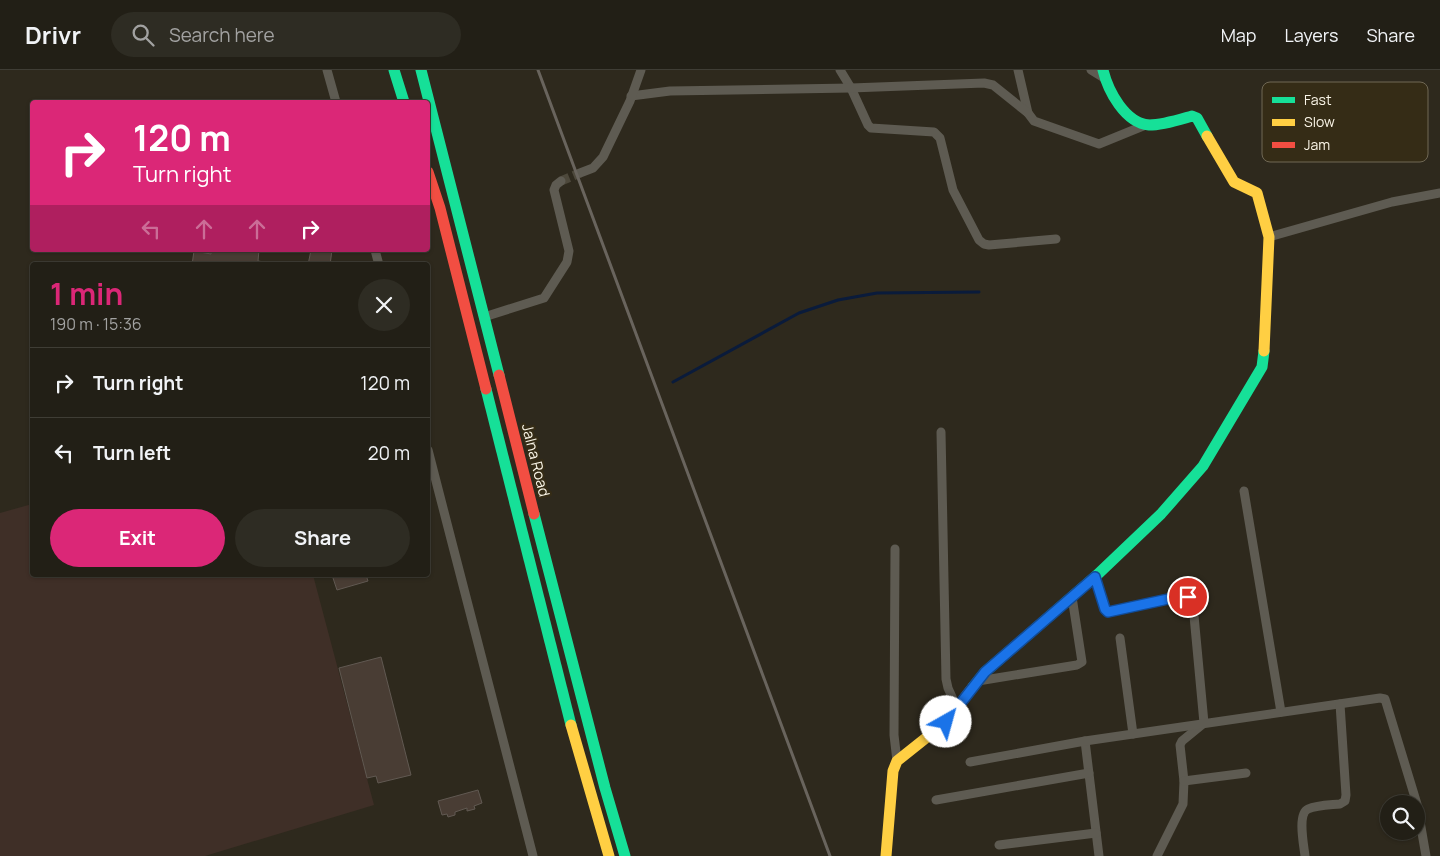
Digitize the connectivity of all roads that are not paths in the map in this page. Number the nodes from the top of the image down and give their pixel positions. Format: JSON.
{"nodes":[{"id":1,"x":327,"y":70,"type":"edge"},
{"id":2,"x":394,"y":70,"type":"edge"},
{"id":3,"x":421,"y":70,"type":"edge"},
{"id":4,"x":641,"y":70,"type":"edge"},
{"id":5,"x":840,"y":70,"type":"edge"},
{"id":6,"x":1018,"y":70,"type":"edge"},
{"id":7,"x":1091,"y":70,"type":"edge"},
{"id":8,"x":1104,"y":74,"type":"edge"},
{"id":9,"x":851,"y":88,"type":"junction"},
{"id":10,"x":631,"y":96,"type":"junction"},
{"id":11,"x":335,"y":100,"type":"edge"},
{"id":12,"x":403,"y":100,"type":"edge"},
{"id":13,"x":430,"y":100,"type":"edge"},
{"id":14,"x":430,"y":101,"type":"edge"},
{"id":15,"x":1028,"y":112,"type":"junction"},
{"id":16,"x":1148,"y":124,"type":"junction"},
{"id":17,"x":580,"y":173,"type":"tunnel mouth"},
{"id":18,"x":430,"y":179,"type":"edge"},
{"id":19,"x":561,"y":181,"type":"dead end"},
{"id":20,"x":1440,"y":193,"type":"edge"},
{"id":21,"x":1268,"y":237,"type":"junction"},
{"id":22,"x":1056,"y":240,"type":"dead end"},
{"id":23,"x":484,"y":318,"type":"junction"},
{"id":24,"x":941,"y":432,"type":"dead end"},
{"id":25,"x":430,"y":458,"type":"edge"},
{"id":26,"x":1244,"y":491,"type":"dead end"},
{"id":27,"x":895,"y":549,"type":"dead end"},
{"id":28,"x":1095,"y":577,"type":"junction"},
{"id":29,"x":1072,"y":598,"type":"junction"},
{"id":30,"x":1120,"y":638,"type":"dead end"},
{"id":31,"x":978,"y":680,"type":"junction"},
{"id":32,"x":1340,"y":704,"type":"junction"},
{"id":33,"x":957,"y":708,"type":"junction"},
{"id":34,"x":1281,"y":712,"type":"junction"},
{"id":35,"x":1204,"y":723,"type":"junction"},
{"id":36,"x":1133,"y":734,"type":"junction"},
{"id":37,"x":1085,"y":741,"type":"junction"},
{"id":38,"x":897,"y":761,"type":"junction"},
{"id":39,"x":970,"y":762,"type":"dead end"},
{"id":40,"x":1089,"y":773,"type":"junction"},
{"id":41,"x":1246,"y":773,"type":"dead end"},
{"id":42,"x":1184,"y":782,"type":"junction"},
{"id":43,"x":936,"y":800,"type":"dead end"},
{"id":44,"x":1096,"y":833,"type":"junction"},
{"id":45,"x":1000,"y":845,"type":"dead end"},
{"id":46,"x":534,"y":856,"type":"edge"},
{"id":47,"x":610,"y":856,"type":"edge"},
{"id":48,"x":625,"y":856,"type":"edge"},
{"id":49,"x":886,"y":856,"type":"edge"},
{"id":50,"x":1099,"y":856,"type":"edge"},
{"id":51,"x":1156,"y":856,"type":"edge"},
{"id":52,"x":1305,"y":856,"type":"edge"},
{"id":53,"x":1426,"y":856,"type":"edge"}],
"edges":[{"from":1,"to":11,"type":"street"},
{"from":2,"to":12,"type":"main road"},
{"from":3,"to":13,"type":"main road","name":"Jalna Road"},
{"from":4,"to":10,"type":"street"},
{"from":5,"to":9,"type":"street"},
{"from":6,"to":15,"type":"street"},
{"from":7,"to":8,"type":"street"},
{"from":8,"to":16,"type":"main road"},
{"from":9,"to":10,"type":"street"},
{"from":9,"to":15,"type":"street"},
{"from":9,"to":22,"type":"street"},
{"from":10,"to":17,"type":"street"},
{"from":14,"to":23,"type":"main road","name":"Jalna Road"},
{"from":15,"to":16,"type":"street"},
{"from":16,"to":21,"type":"main road"},
{"from":18,"to":47,"type":"main road","name":"Jalna Road"},
{"from":19,"to":23,"type":"street"},
{"from":20,"to":21,"type":"street"},
{"from":21,"to":28,"type":"main road"},
{"from":23,"to":48,"type":"main road","name":"Jalna Road"},
{"from":24,"to":33,"type":"street"},
{"from":25,"to":46,"type":"street"},
{"from":26,"to":34,"type":"street"},
{"from":27,"to":38,"type":"street"},
{"from":28,"to":29,"type":"main road"},
{"from":28,"to":35,"type":"street"},
{"from":29,"to":31,"type":"main road"},
{"from":29,"to":31,"type":"street"},
{"from":30,"to":36,"type":"street"},
{"from":31,"to":33,"type":"main road"},
{"from":32,"to":34,"type":"street"},
{"from":32,"to":52,"type":"street"},
{"from":32,"to":53,"type":"street"},
{"from":33,"to":38,"type":"main road"},
{"from":34,"to":35,"type":"street"},
{"from":35,"to":36,"type":"street"},
{"from":35,"to":42,"type":"street"},
{"from":36,"to":37,"type":"street"},
{"from":37,"to":39,"type":"street"},
{"from":37,"to":40,"type":"street"},
{"from":38,"to":49,"type":"main road"},
{"from":40,"to":43,"type":"street"},
{"from":40,"to":44,"type":"street"},
{"from":41,"to":42,"type":"street"},
{"from":42,"to":51,"type":"street"},
{"from":44,"to":45,"type":"street"},
{"from":44,"to":50,"type":"street"}]}
